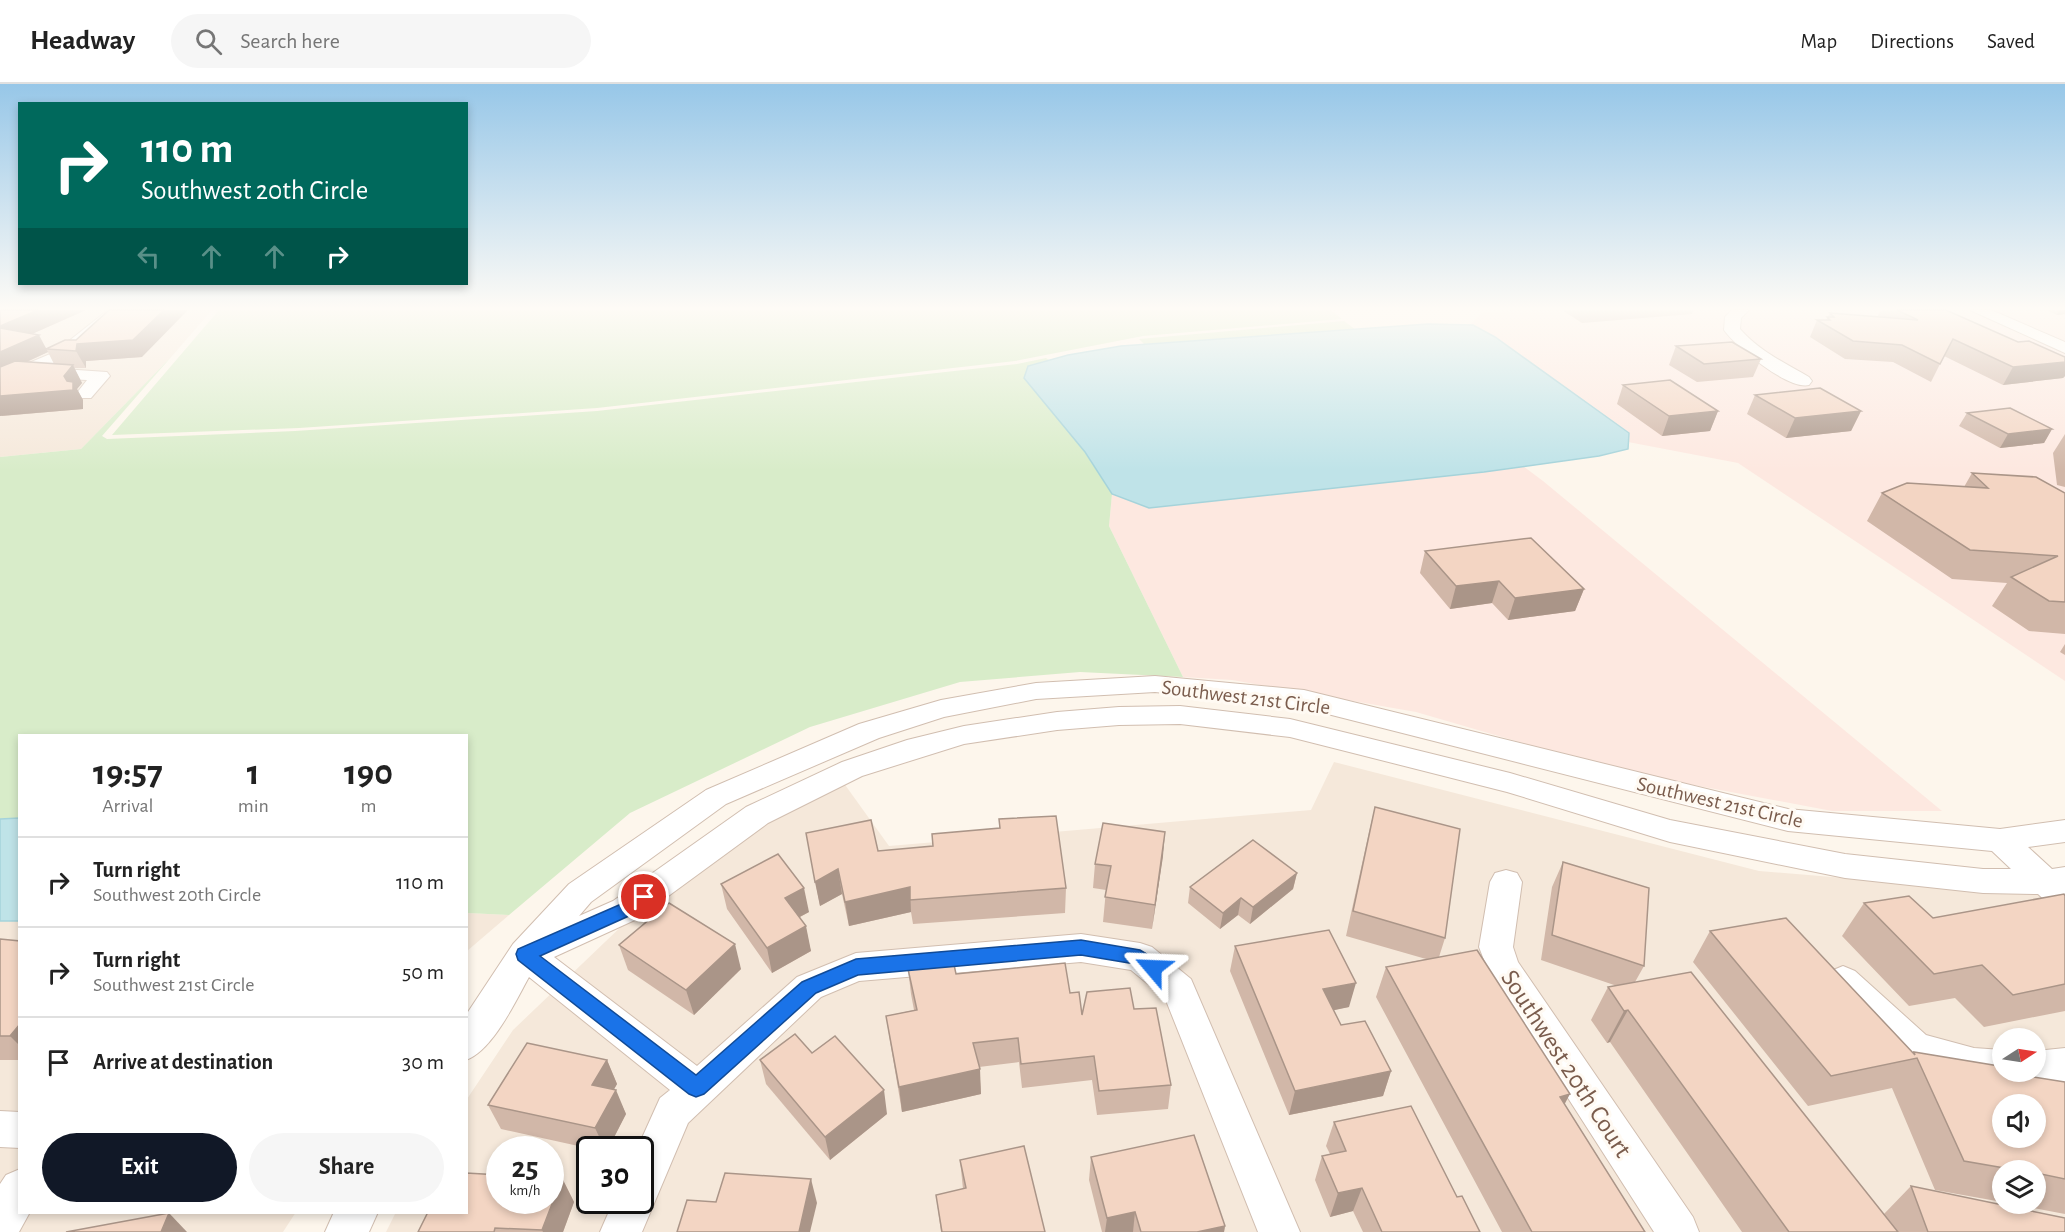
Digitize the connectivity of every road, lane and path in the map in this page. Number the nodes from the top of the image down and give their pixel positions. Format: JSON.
{"nodes":[{"id":1,"x":42,"y":364,"type":"edge"},
{"id":2,"x":1775,"y":364,"type":"edge"},
{"id":3,"x":21,"y":372,"type":"junction"},
{"id":4,"x":0,"y":381,"type":"edge"},
{"id":5,"x":1803,"y":381,"type":"dead end"},
{"id":6,"x":85,"y":394,"type":"dead end"},
{"id":7,"x":883,"y":727,"type":"junction"},
{"id":8,"x":898,"y":753,"type":"junction"},
{"id":9,"x":2065,"y":831,"type":"edge"},
{"id":10,"x":2000,"y":840,"type":"junction"},
{"id":11,"x":1506,"y":882,"type":"dead end"},
{"id":12,"x":2059,"y":887,"type":"edge"},
{"id":13,"x":525,"y":954,"type":"junction"},
{"id":14,"x":1833,"y":972,"type":"edge"},
{"id":15,"x":468,"y":1041,"type":"edge"},
{"id":16,"x":2065,"y":1065,"type":"edge"},
{"id":17,"x":1992,"y":1066,"type":"edge"},
{"id":18,"x":2046,"y":1067,"type":"edge"},
{"id":19,"x":696,"y":1088,"type":"junction"},
{"id":20,"x":0,"y":1129,"type":"edge"},
{"id":21,"x":18,"y":1130,"type":"edge"},
{"id":22,"x":654,"y":1156,"type":"edge"},
{"id":23,"x":18,"y":1192,"type":"edge"},
{"id":24,"x":356,"y":1214,"type":"edge"},
{"id":25,"x":629,"y":1214,"type":"edge"},
{"id":26,"x":0,"y":1224,"type":"edge"},
{"id":27,"x":346,"y":1232,"type":"edge"},
{"id":28,"x":621,"y":1232,"type":"edge"},
{"id":29,"x":1279,"y":1232,"type":"edge"},
{"id":30,"x":1678,"y":1232,"type":"edge"}],
"edges":[{"from":1,"to":3,"type":"street"},
{"from":2,"to":5,"type":"street"},
{"from":3,"to":4,"type":"street"},
{"from":3,"to":6,"type":"street"},
{"from":7,"to":8,"type":"street"},
{"from":7,"to":10,"type":"street","name":"Southwest 21st Circle"},
{"from":7,"to":13,"type":"street","name":"Southwest 21st Circle"},
{"from":8,"to":12,"type":"street","name":"Southwest 21st Circle"},
{"from":8,"to":13,"type":"street","name":"Southwest 21st Circle"},
{"from":9,"to":10,"type":"street","name":"Southwest 21st Circle"},
{"from":10,"to":12,"type":"street"},
{"from":11,"to":30,"type":"street","name":"Southwest 20th Court"},
{"from":13,"to":15,"type":"street","name":"Southwest 21st Circle"},
{"from":13,"to":19,"type":"street"},
{"from":14,"to":17,"type":"street"},
{"from":16,"to":18,"type":"street"},
{"from":19,"to":22,"type":"street"},
{"from":19,"to":29,"type":"street"},
{"from":20,"to":21,"type":"street"},
{"from":23,"to":26,"type":"street"},
{"from":24,"to":27,"type":"street"},
{"from":25,"to":28,"type":"street"}]}
